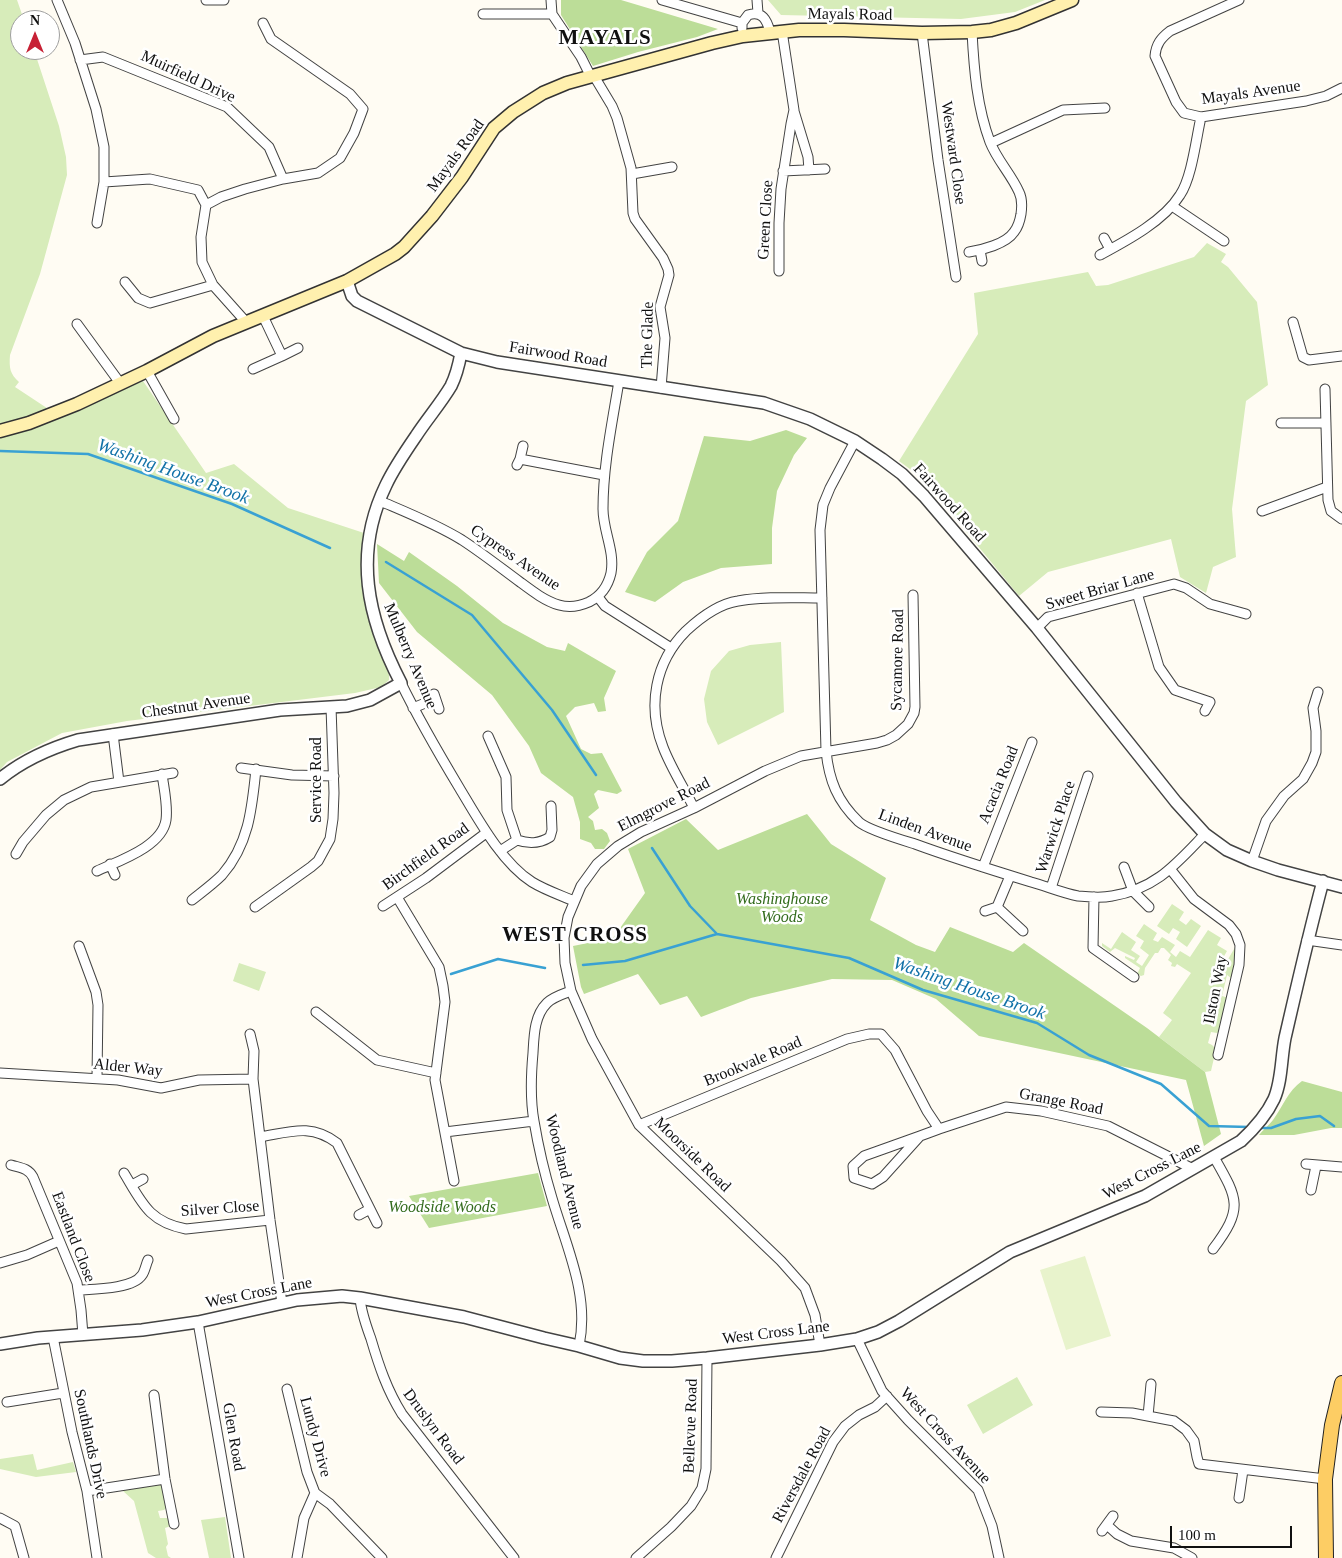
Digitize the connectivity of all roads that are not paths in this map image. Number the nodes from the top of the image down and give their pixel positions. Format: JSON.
{"nodes":[{"id":1,"x":57,"y":0,"type":"edge"},
{"id":2,"x":206,"y":0,"type":"edge"},
{"id":3,"x":224,"y":0,"type":"edge"},
{"id":4,"x":551,"y":0,"type":"edge"},
{"id":5,"x":662,"y":0,"type":"edge"},
{"id":6,"x":757,"y":0,"type":"edge"},
{"id":7,"x":1072,"y":0,"type":"edge"},
{"id":8,"x":1239,"y":0,"type":"edge"},
{"id":9,"x":758,"y":13,"type":"junction"},
{"id":10,"x":483,"y":14,"type":"dead end"},
{"id":11,"x":552,"y":14,"type":"junction"},
{"id":12,"x":263,"y":22,"type":"dead end"},
{"id":13,"x":742,"y":23,"type":"junction"},
{"id":14,"x":776,"y":32,"type":"junction"},
{"id":15,"x":972,"y":32,"type":"junction"},
{"id":16,"x":922,"y":33,"type":"junction"},
{"id":17,"x":743,"y":36,"type":"junction"},
{"id":18,"x":80,"y":60,"type":"junction"},
{"id":19,"x":592,"y":77,"type":"junction"},
{"id":20,"x":1342,"y":88,"type":"edge"},
{"id":21,"x":1105,"y":108,"type":"dead end"},
{"id":22,"x":794,"y":110,"type":"junction"},
{"id":23,"x":1202,"y":117,"type":"junction"},
{"id":24,"x":991,"y":143,"type":"junction"},
{"id":25,"x":672,"y":166,"type":"dead end"},
{"id":26,"x":825,"y":169,"type":"dead end"},
{"id":27,"x":809,"y":170,"type":"junction"},
{"id":28,"x":783,"y":171,"type":"junction"},
{"id":29,"x":632,"y":174,"type":"junction"},
{"id":30,"x":283,"y":178,"type":"junction"},
{"id":31,"x":104,"y":182,"type":"junction"},
{"id":32,"x":206,"y":206,"type":"junction"},
{"id":33,"x":1172,"y":206,"type":"junction"},
{"id":34,"x":97,"y":223,"type":"dead end"},
{"id":35,"x":1104,"y":238,"type":"dead end"},
{"id":36,"x":1224,"y":241,"type":"dead end"},
{"id":37,"x":1110,"y":249,"type":"junction"},
{"id":38,"x":980,"y":250,"type":"junction"},
{"id":39,"x":969,"y":252,"type":"dead end"},
{"id":40,"x":1100,"y":254,"type":"dead end"},
{"id":41,"x":982,"y":261,"type":"dead end"},
{"id":42,"x":779,"y":271,"type":"dead end"},
{"id":43,"x":956,"y":276,"type":"dead end"},
{"id":44,"x":347,"y":281,"type":"junction"},
{"id":45,"x":125,"y":282,"type":"dead end"},
{"id":46,"x":213,"y":285,"type":"junction"},
{"id":47,"x":263,"y":316,"type":"junction"},
{"id":48,"x":246,"y":322,"type":"junction"},
{"id":49,"x":1293,"y":322,"type":"dead end"},
{"id":50,"x":77,"y":324,"type":"dead end"},
{"id":51,"x":298,"y":348,"type":"dead end"},
{"id":52,"x":461,"y":353,"type":"junction"},
{"id":53,"x":282,"y":356,"type":"junction"},
{"id":54,"x":1342,"y":356,"type":"edge"},
{"id":55,"x":252,"y":369,"type":"dead end"},
{"id":56,"x":147,"y":371,"type":"junction"},
{"id":57,"x":619,"y":381,"type":"junction"},
{"id":58,"x":120,"y":383,"type":"junction"},
{"id":59,"x":661,"y":388,"type":"junction"},
{"id":60,"x":1326,"y":389,"type":"dead end"},
{"id":61,"x":174,"y":419,"type":"dead end"},
{"id":62,"x":1281,"y":424,"type":"dead end"},
{"id":63,"x":1326,"y":424,"type":"junction"},
{"id":64,"x":0,"y":431,"type":"edge"},
{"id":65,"x":855,"y":441,"type":"junction"},
{"id":66,"x":522,"y":446,"type":"dead end"},
{"id":67,"x":604,"y":475,"type":"junction"},
{"id":68,"x":1327,"y":487,"type":"junction"},
{"id":69,"x":380,"y":501,"type":"junction"},
{"id":70,"x":1262,"y":511,"type":"dead end"},
{"id":71,"x":1342,"y":519,"type":"edge"},
{"id":72,"x":1137,"y":593,"type":"junction"},
{"id":73,"x":913,"y":595,"type":"dead end"},
{"id":74,"x":598,"y":597,"type":"junction"},
{"id":75,"x":822,"y":598,"type":"junction"},
{"id":76,"x":1246,"y":614,"type":"dead end"},
{"id":77,"x":1037,"y":628,"type":"junction"},
{"id":78,"x":671,"y":648,"type":"junction"},
{"id":79,"x":398,"y":677,"type":"junction"},
{"id":80,"x":1318,"y":692,"type":"dead end"},
{"id":81,"x":331,"y":707,"type":"junction"},
{"id":82,"x":413,"y":708,"type":"junction"},
{"id":83,"x":439,"y":709,"type":"dead end"},
{"id":84,"x":1205,"y":711,"type":"dead end"},
{"id":85,"x":113,"y":734,"type":"junction"},
{"id":86,"x":488,"y":736,"type":"dead end"},
{"id":87,"x":1032,"y":742,"type":"dead end"},
{"id":88,"x":826,"y":751,"type":"junction"},
{"id":89,"x":241,"y":768,"type":"dead end"},
{"id":90,"x":256,"y":769,"type":"junction"},
{"id":91,"x":173,"y":772,"type":"dead end"},
{"id":92,"x":162,"y":774,"type":"junction"},
{"id":93,"x":334,"y":776,"type":"junction"},
{"id":94,"x":1088,"y":776,"type":"dead end"},
{"id":95,"x":0,"y":779,"type":"edge"},
{"id":96,"x":118,"y":782,"type":"junction"},
{"id":97,"x":552,"y":806,"type":"dead end"},
{"id":98,"x":694,"y":808,"type":"junction"},
{"id":99,"x":486,"y":833,"type":"junction"},
{"id":100,"x":1205,"y":834,"type":"junction"},
{"id":101,"x":517,"y":840,"type":"junction"},
{"id":102,"x":500,"y":850,"type":"junction"},
{"id":103,"x":16,"y":854,"type":"dead end"},
{"id":104,"x":1252,"y":861,"type":"junction"},
{"id":105,"x":110,"y":864,"type":"junction"},
{"id":106,"x":983,"y":867,"type":"junction"},
{"id":107,"x":1124,"y":867,"type":"dead end"},
{"id":108,"x":1171,"y":870,"type":"junction"},
{"id":109,"x":97,"y":871,"type":"dead end"},
{"id":110,"x":115,"y":875,"type":"dead end"},
{"id":111,"x":1010,"y":876,"type":"junction"},
{"id":112,"x":1323,"y":881,"type":"junction"},
{"id":113,"x":1342,"y":887,"type":"edge"},
{"id":114,"x":1051,"y":888,"type":"junction"},
{"id":115,"x":1133,"y":891,"type":"junction"},
{"id":116,"x":397,"y":897,"type":"junction"},
{"id":117,"x":1094,"y":897,"type":"junction"},
{"id":118,"x":192,"y":900,"type":"dead end"},
{"id":119,"x":574,"y":901,"type":"junction"},
{"id":120,"x":383,"y":906,"type":"dead end"},
{"id":121,"x":997,"y":907,"type":"junction"},
{"id":122,"x":1149,"y":907,"type":"dead end"},
{"id":123,"x":255,"y":908,"type":"dead end"},
{"id":124,"x":985,"y":911,"type":"dead end"},
{"id":125,"x":1023,"y":931,"type":"dead end"},
{"id":126,"x":564,"y":938,"type":"joint"},
{"id":127,"x":1307,"y":940,"type":"junction"},
{"id":128,"x":79,"y":946,"type":"dead end"},
{"id":129,"x":1342,"y":946,"type":"edge"},
{"id":130,"x":1134,"y":977,"type":"dead end"},
{"id":131,"x":571,"y":991,"type":"junction"},
{"id":132,"x":316,"y":1012,"type":"dead end"},
{"id":133,"x":250,"y":1034,"type":"dead end"},
{"id":134,"x":1218,"y":1055,"type":"dead end"},
{"id":135,"x":436,"y":1073,"type":"junction"},
{"id":136,"x":0,"y":1074,"type":"edge"},
{"id":137,"x":97,"y":1078,"type":"junction"},
{"id":138,"x":252,"y":1079,"type":"junction"},
{"id":139,"x":534,"y":1121,"type":"junction"},
{"id":140,"x":639,"y":1125,"type":"junction"},
{"id":141,"x":939,"y":1129,"type":"junction"},
{"id":142,"x":445,"y":1132,"type":"junction"},
{"id":143,"x":920,"y":1136,"type":"junction"},
{"id":144,"x":260,"y":1137,"type":"junction"},
{"id":145,"x":1214,"y":1157,"type":"junction"},
{"id":146,"x":12,"y":1165,"type":"dead end"},
{"id":147,"x":1342,"y":1167,"type":"edge"},
{"id":148,"x":1193,"y":1169,"type":"junction"},
{"id":149,"x":124,"y":1173,"type":"dead end"},
{"id":150,"x":143,"y":1179,"type":"dead end"},
{"id":151,"x":454,"y":1181,"type":"dead end"},
{"id":152,"x":132,"y":1185,"type":"junction"},
{"id":153,"x":1311,"y":1190,"type":"dead end"},
{"id":154,"x":370,"y":1209,"type":"junction"},
{"id":155,"x":359,"y":1215,"type":"dead end"},
{"id":156,"x":270,"y":1220,"type":"junction"},
{"id":157,"x":377,"y":1223,"type":"dead end"},
{"id":158,"x":59,"y":1241,"type":"junction"},
{"id":159,"x":1213,"y":1249,"type":"dead end"},
{"id":160,"x":148,"y":1260,"type":"dead end"},
{"id":161,"x":0,"y":1263,"type":"edge"},
{"id":162,"x":79,"y":1290,"type":"junction"},
{"id":163,"x":360,"y":1298,"type":"junction"},
{"id":164,"x":282,"y":1303,"type":"junction"},
{"id":165,"x":198,"y":1322,"type":"junction"},
{"id":166,"x":83,"y":1335,"type":"junction"},
{"id":167,"x":53,"y":1337,"type":"junction"},
{"id":168,"x":857,"y":1339,"type":"junction"},
{"id":169,"x":0,"y":1344,"type":"edge"},
{"id":170,"x":820,"y":1345,"type":"junction"},
{"id":171,"x":578,"y":1346,"type":"junction"},
{"id":172,"x":707,"y":1358,"type":"junction"},
{"id":173,"x":1342,"y":1383,"type":"edge"},
{"id":174,"x":1151,"y":1384,"type":"dead end"},
{"id":175,"x":287,"y":1389,"type":"dead end"},
{"id":176,"x":64,"y":1393,"type":"junction"},
{"id":177,"x":154,"y":1395,"type":"dead end"},
{"id":178,"x":887,"y":1396,"type":"junction"},
{"id":179,"x":7,"y":1402,"type":"dead end"},
{"id":180,"x":1101,"y":1412,"type":"dead end"},
{"id":181,"x":1148,"y":1416,"type":"junction"},
{"id":182,"x":1243,"y":1470,"type":"junction"},
{"id":183,"x":165,"y":1479,"type":"junction"},
{"id":184,"x":1325,"y":1479,"type":"junction"},
{"id":185,"x":87,"y":1491,"type":"junction"},
{"id":186,"x":315,"y":1493,"type":"junction"},
{"id":187,"x":1239,"y":1498,"type":"dead end"},
{"id":188,"x":1113,"y":1516,"type":"dead end"},
{"id":189,"x":0,"y":1518,"type":"edge"},
{"id":190,"x":174,"y":1524,"type":"dead end"},
{"id":191,"x":24,"y":1558,"type":"edge"},
{"id":192,"x":97,"y":1558,"type":"edge"},
{"id":193,"x":239,"y":1558,"type":"edge"},
{"id":194,"x":298,"y":1558,"type":"edge"},
{"id":195,"x":382,"y":1558,"type":"edge"},
{"id":196,"x":514,"y":1558,"type":"edge"},
{"id":197,"x":636,"y":1558,"type":"edge"},
{"id":198,"x":776,"y":1558,"type":"edge"},
{"id":199,"x":999,"y":1558,"type":"edge"},
{"id":200,"x":1192,"y":1558,"type":"edge"},
{"id":201,"x":1326,"y":1558,"type":"edge"}],
"edges":[{"from":1,"to":18,"type":"street"},
{"from":2,"to":3,"type":"street"},
{"from":4,"to":11,"type":"street"},
{"from":5,"to":13,"type":"street"},
{"from":6,"to":9,"type":"street"},
{"from":7,"to":15,"type":"main road","name":"Mayals Road"},
{"from":8,"to":23,"type":"street","name":"Mayals Avenue"},
{"from":9,"to":13,"type":"street"},
{"from":9,"to":14,"type":"street"},
{"from":10,"to":11,"type":"street"},
{"from":11,"to":19,"type":"street","name":"The Glade"},
{"from":12,"to":30,"type":"street"},
{"from":13,"to":17,"type":"street"},
{"from":14,"to":16,"type":"main road","name":"Mayals Road"},
{"from":14,"to":17,"type":"main road","name":"Mayals Road"},
{"from":14,"to":22,"type":"street","name":"Green Close"},
{"from":15,"to":16,"type":"main road","name":"Mayals Road"},
{"from":15,"to":24,"type":"street"},
{"from":16,"to":43,"type":"street","name":"Westward Close"},
{"from":17,"to":19,"type":"main road","name":"Mayals Road"},
{"from":18,"to":30,"type":"street","name":"Muirfield Drive"},
{"from":18,"to":31,"type":"street"},
{"from":19,"to":29,"type":"street","name":"The Glade"},
{"from":19,"to":44,"type":"main road","name":"Mayals Road"},
{"from":20,"to":23,"type":"street","name":"Mayals Avenue"},
{"from":21,"to":24,"type":"street"},
{"from":22,"to":27,"type":"street","name":"Green Close"},
{"from":22,"to":28,"type":"street","name":"Green Close"},
{"from":23,"to":33,"type":"street"},
{"from":24,"to":38,"type":"street"},
{"from":25,"to":29,"type":"street"},
{"from":26,"to":27,"type":"street","name":"Green Close"},
{"from":27,"to":28,"type":"street","name":"Green Close"},
{"from":28,"to":42,"type":"street","name":"Green Close"},
{"from":29,"to":59,"type":"street","name":"The Glade"},
{"from":30,"to":32,"type":"street"},
{"from":31,"to":32,"type":"street"},
{"from":31,"to":34,"type":"street"},
{"from":32,"to":46,"type":"street"},
{"from":33,"to":36,"type":"street"},
{"from":33,"to":37,"type":"street"},
{"from":35,"to":37,"type":"street"},
{"from":37,"to":40,"type":"street"},
{"from":38,"to":39,"type":"street"},
{"from":38,"to":41,"type":"street"},
{"from":44,"to":47,"type":"main road","name":"Mayals Road"},
{"from":44,"to":52,"type":"street","name":"Fairwood Road"},
{"from":45,"to":46,"type":"street"},
{"from":46,"to":48,"type":"street"},
{"from":47,"to":48,"type":"main road","name":"Mayals Road"},
{"from":47,"to":53,"type":"street"},
{"from":48,"to":56,"type":"main road","name":"Mayals Road"},
{"from":49,"to":54,"type":"street"},
{"from":50,"to":58,"type":"street"},
{"from":51,"to":53,"type":"street"},
{"from":52,"to":57,"type":"street","name":"Fairwood Road"},
{"from":52,"to":69,"type":"street","name":"Mulberry Avenue"},
{"from":53,"to":55,"type":"street"},
{"from":56,"to":58,"type":"main road","name":"Mayals Road"},
{"from":56,"to":61,"type":"street"},
{"from":57,"to":59,"type":"street","name":"Fairwood Road"},
{"from":57,"to":67,"type":"street"},
{"from":58,"to":64,"type":"main road","name":"Mayals Road"},
{"from":59,"to":65,"type":"street","name":"Fairwood Road"},
{"from":60,"to":63,"type":"street"},
{"from":62,"to":63,"type":"street"},
{"from":63,"to":68,"type":"street"},
{"from":65,"to":75,"type":"street","name":"Linden Avenue"},
{"from":65,"to":77,"type":"street","name":"Fairwood Road"},
{"from":66,"to":67,"type":"street"},
{"from":67,"to":74,"type":"street"},
{"from":68,"to":70,"type":"street"},
{"from":68,"to":71,"type":"street"},
{"from":69,"to":74,"type":"street","name":"Cypress Avenue"},
{"from":69,"to":79,"type":"street","name":"Mulberry Avenue"},
{"from":72,"to":76,"type":"street","name":"Sweet Briar Lane"},
{"from":72,"to":77,"type":"street","name":"Sweet Briar Lane"},
{"from":72,"to":84,"type":"street"},
{"from":73,"to":88,"type":"street","name":"Sycamore Road"},
{"from":74,"to":78,"type":"street"},
{"from":75,"to":78,"type":"street"},
{"from":75,"to":88,"type":"street","name":"Linden Avenue"},
{"from":77,"to":100,"type":"street","name":"Fairwood Road"},
{"from":78,"to":98,"type":"street"},
{"from":79,"to":81,"type":"street","name":"Chestnut Avenue"},
{"from":79,"to":82,"type":"street","name":"Mulberry Avenue"},
{"from":80,"to":104,"type":"street"},
{"from":81,"to":85,"type":"street","name":"Chestnut Avenue"},
{"from":81,"to":93,"type":"street","name":"Service Road"},
{"from":82,"to":83,"type":"street"},
{"from":82,"to":99,"type":"street","name":"Mulberry Avenue"},
{"from":85,"to":95,"type":"street","name":"Chestnut Avenue"},
{"from":85,"to":96,"type":"street"},
{"from":86,"to":101,"type":"street"},
{"from":87,"to":106,"type":"street","name":"Acacia Road"},
{"from":88,"to":98,"type":"street","name":"Elmgrove Road"},
{"from":88,"to":106,"type":"street","name":"Linden Avenue"},
{"from":89,"to":90,"type":"street"},
{"from":90,"to":93,"type":"street"},
{"from":90,"to":118,"type":"street"},
{"from":91,"to":92,"type":"street"},
{"from":92,"to":96,"type":"street"},
{"from":92,"to":105,"type":"street"},
{"from":93,"to":123,"type":"street","name":"Service Road"},
{"from":94,"to":114,"type":"street","name":"Warwick Place"},
{"from":96,"to":103,"type":"street"},
{"from":97,"to":101,"type":"street"},
{"from":98,"to":119,"type":"street","name":"Elmgrove Road"},
{"from":99,"to":102,"type":"street","name":"Mulberry Avenue"},
{"from":99,"to":116,"type":"street","name":"Birchfield Road"},
{"from":100,"to":104,"type":"street","name":"Fairwood Road"},
{"from":100,"to":108,"type":"street","name":"Linden Avenue"},
{"from":101,"to":102,"type":"street"},
{"from":102,"to":119,"type":"street","name":"Mulberry Avenue"},
{"from":104,"to":112,"type":"street","name":"Fairwood Road"},
{"from":105,"to":109,"type":"street"},
{"from":105,"to":110,"type":"street"},
{"from":106,"to":111,"type":"street","name":"Linden Avenue"},
{"from":107,"to":115,"type":"street"},
{"from":108,"to":115,"type":"street","name":"Linden Avenue"},
{"from":108,"to":134,"type":"street","name":"Ilston Way"},
{"from":111,"to":114,"type":"street","name":"Linden Avenue"},
{"from":111,"to":121,"type":"street"},
{"from":112,"to":113,"type":"street","name":"Fairwood Road"},
{"from":112,"to":127,"type":"street","name":"West Cross Lane"},
{"from":114,"to":117,"type":"street","name":"Linden Avenue"},
{"from":115,"to":117,"type":"street","name":"Linden Avenue"},
{"from":115,"to":122,"type":"street"},
{"from":116,"to":120,"type":"street","name":"Birchfield Road"},
{"from":116,"to":135,"type":"street"},
{"from":117,"to":130,"type":"street"},
{"from":119,"to":126,"type":"street","name":"Elmgrove Road"},
{"from":121,"to":124,"type":"street"},
{"from":121,"to":125,"type":"street"},
{"from":126,"to":131,"type":"street","name":"Moorside Road"},
{"from":127,"to":129,"type":"street"},
{"from":127,"to":145,"type":"street","name":"West Cross Lane"},
{"from":128,"to":137,"type":"street"},
{"from":131,"to":139,"type":"street","name":"Woodland Avenue"},
{"from":131,"to":140,"type":"street","name":"Moorside Road"},
{"from":132,"to":135,"type":"street"},
{"from":133,"to":138,"type":"street"},
{"from":135,"to":142,"type":"street"},
{"from":136,"to":137,"type":"street","name":"Alder Way"},
{"from":137,"to":138,"type":"street","name":"Alder Way"},
{"from":138,"to":144,"type":"street"},
{"from":139,"to":142,"type":"street"},
{"from":139,"to":171,"type":"street","name":"Woodland Avenue"},
{"from":140,"to":141,"type":"street","name":"Brookvale Road"},
{"from":140,"to":170,"type":"street","name":"Moorside Road"},
{"from":141,"to":143,"type":"street","name":"Grange Road"},
{"from":141,"to":148,"type":"street","name":"Grange Road"},
{"from":142,"to":151,"type":"street"},
{"from":143,"to":143,"type":"street","name":"Grange Road"},
{"from":144,"to":154,"type":"street"},
{"from":144,"to":156,"type":"street"},
{"from":145,"to":148,"type":"street","name":"West Cross Lane"},
{"from":145,"to":159,"type":"street"},
{"from":146,"to":158,"type":"street","name":"Eastland Close"},
{"from":147,"to":153,"type":"street"},
{"from":148,"to":168,"type":"street","name":"West Cross Lane"},
{"from":149,"to":152,"type":"street","name":"Silver Close"},
{"from":150,"to":152,"type":"street"},
{"from":152,"to":156,"type":"street","name":"Silver Close"},
{"from":154,"to":155,"type":"street"},
{"from":154,"to":157,"type":"street"},
{"from":156,"to":164,"type":"street"},
{"from":158,"to":161,"type":"street"},
{"from":158,"to":162,"type":"street","name":"Eastland Close"},
{"from":160,"to":162,"type":"street"},
{"from":162,"to":166,"type":"street","name":"Eastland Close"},
{"from":163,"to":164,"type":"street","name":"West Cross Lane"},
{"from":163,"to":171,"type":"street","name":"West Cross Lane"},
{"from":163,"to":196,"type":"street","name":"Druslyn Road"},
{"from":164,"to":165,"type":"street","name":"West Cross Lane"},
{"from":165,"to":166,"type":"street","name":"West Cross Lane"},
{"from":165,"to":193,"type":"street","name":"Glen Road"},
{"from":166,"to":167,"type":"street","name":"West Cross Lane"},
{"from":167,"to":169,"type":"street","name":"West Cross Lane"},
{"from":167,"to":176,"type":"street","name":"Southlands Drive"},
{"from":168,"to":170,"type":"street","name":"West Cross Lane"},
{"from":168,"to":178,"type":"street","name":"West Cross Avenue"},
{"from":170,"to":172,"type":"street","name":"West Cross Lane"},
{"from":171,"to":172,"type":"street","name":"West Cross Lane"},
{"from":172,"to":197,"type":"street","name":"Bellevue Road"},
{"from":173,"to":184,"type":"main road"},
{"from":174,"to":181,"type":"street"},
{"from":175,"to":186,"type":"street","name":"Lundy Drive"},
{"from":176,"to":179,"type":"street"},
{"from":176,"to":185,"type":"street","name":"Southlands Drive"},
{"from":177,"to":183,"type":"street"},
{"from":178,"to":198,"type":"street","name":"Riversdale Road"},
{"from":178,"to":199,"type":"street","name":"West Cross Avenue"},
{"from":180,"to":181,"type":"street"},
{"from":181,"to":182,"type":"street"},
{"from":182,"to":184,"type":"street"},
{"from":182,"to":187,"type":"street"},
{"from":183,"to":185,"type":"street"},
{"from":183,"to":190,"type":"street"},
{"from":184,"to":201,"type":"main road"},
{"from":185,"to":192,"type":"street","name":"Southlands Drive"},
{"from":186,"to":194,"type":"street","name":"Lundy Drive"},
{"from":186,"to":195,"type":"street","name":"Lundy Drive"},
{"from":188,"to":200,"type":"street"},
{"from":189,"to":191,"type":"street"}]}
